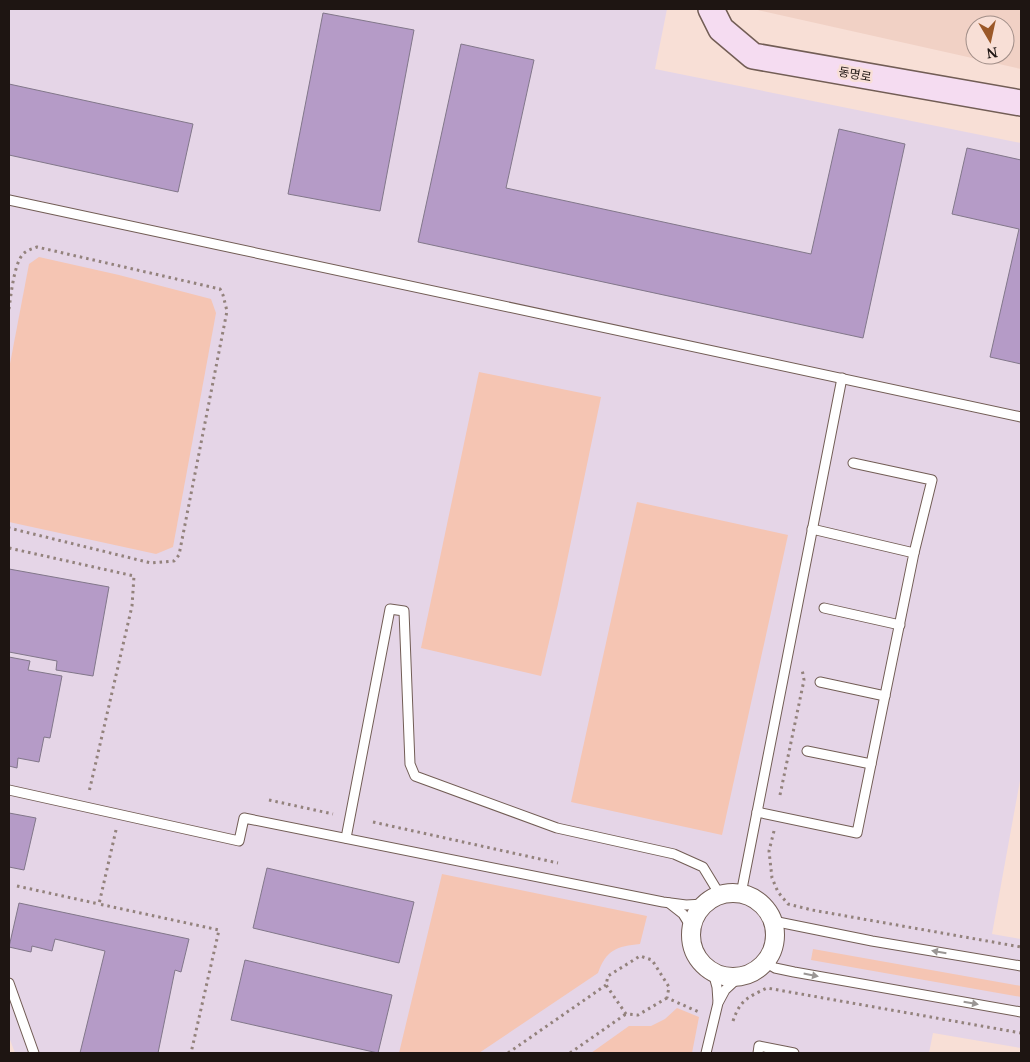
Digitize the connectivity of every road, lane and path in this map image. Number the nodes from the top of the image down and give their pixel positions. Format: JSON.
{"nodes":[{"id":1,"x":711,"y":9,"type":"edge"},
{"id":2,"x":1021,"y":103,"type":"edge"},
{"id":3,"x":9,"y":200,"type":"edge"},
{"id":4,"x":9,"y":308,"type":"edge"},
{"id":5,"x":842,"y":378,"type":"junction"},
{"id":6,"x":1021,"y":417,"type":"edge"},
{"id":7,"x":853,"y":463,"type":"dead end"},
{"id":8,"x":9,"y":528,"type":"edge"},
{"id":9,"x":812,"y":530,"type":"junction"},
{"id":10,"x":9,"y":548,"type":"edge"},
{"id":11,"x":914,"y":553,"type":"junction"},
{"id":12,"x":824,"y":608,"type":"dead end"},
{"id":13,"x":900,"y":626,"type":"junction"},
{"id":14,"x":820,"y":682,"type":"dead end"},
{"id":15,"x":885,"y":696,"type":"junction"},
{"id":16,"x":807,"y":751,"type":"dead end"},
{"id":17,"x":871,"y":764,"type":"junction"},
{"id":18,"x":9,"y":790,"type":"edge"},
{"id":19,"x":268,"y":800,"type":"dead end"},
{"id":20,"x":86,"y":807,"type":"junction"},
{"id":21,"x":757,"y":812,"type":"junction"},
{"id":22,"x":119,"y":814,"type":"junction"},
{"id":23,"x":333,"y":814,"type":"dead end"},
{"id":24,"x":373,"y":822,"type":"dead end"},
{"id":25,"x":774,"y":831,"type":"dead end"},
{"id":26,"x":346,"y":838,"type":"junction"},
{"id":27,"x":562,"y":864,"type":"dead end"},
{"id":28,"x":17,"y":886,"type":"dead end"},
{"id":29,"x":741,"y":894,"type":"junction"},
{"id":30,"x":720,"y":895,"type":"junction"},
{"id":31,"x":669,"y":903,"type":"junction"},
{"id":32,"x":99,"y":904,"type":"junction"},
{"id":33,"x":704,"y":904,"type":"junction"},
{"id":34,"x":773,"y":921,"type":"junction"},
{"id":35,"x":691,"y":927,"type":"junction"},
{"id":36,"x":1021,"y":947,"type":"edge"},
{"id":37,"x":765,"y":962,"type":"junction"},
{"id":38,"x":1021,"y":966,"type":"edge"},
{"id":39,"x":713,"y":972,"type":"junction"},
{"id":40,"x":740,"y":976,"type":"junction"},
{"id":41,"x":9,"y":983,"type":"edge"},
{"id":42,"x":606,"y":985,"type":"junction"},
{"id":43,"x":667,"y":998,"type":"junction"},
{"id":44,"x":718,"y":1003,"type":"junction"},
{"id":45,"x":1021,"y":1012,"type":"edge"},
{"id":46,"x":702,"y":1013,"type":"dead end"},
{"id":47,"x":626,"y":1014,"type":"junction"},
{"id":48,"x":733,"y":1021,"type":"dead end"},
{"id":49,"x":1021,"y":1033,"type":"edge"},
{"id":50,"x":34,"y":1053,"type":"edge"},
{"id":51,"x":191,"y":1053,"type":"edge"},
{"id":52,"x":508,"y":1053,"type":"edge"},
{"id":53,"x":570,"y":1053,"type":"edge"},
{"id":54,"x":706,"y":1053,"type":"edge"},
{"id":55,"x":758,"y":1053,"type":"edge"},
{"id":56,"x":794,"y":1053,"type":"edge"}],
"edges":[{"from":1,"to":2,"type":"main road","name":"동명로"},
{"from":3,"to":5,"type":"lane"},
{"from":4,"to":8,"type":"path"},
{"from":5,"to":6,"type":"lane"},
{"from":5,"to":9,"type":"lane"},
{"from":7,"to":11,"type":"lane"},
{"from":9,"to":11,"type":"lane"},
{"from":9,"to":21,"type":"lane"},
{"from":10,"to":20,"type":"path"},
{"from":11,"to":13,"type":"lane"},
{"from":12,"to":13,"type":"lane"},
{"from":13,"to":15,"type":"lane"},
{"from":14,"to":15,"type":"lane"},
{"from":15,"to":17,"type":"lane"},
{"from":16,"to":17,"type":"lane"},
{"from":17,"to":21,"type":"lane"},
{"from":18,"to":20,"type":"lane"},
{"from":19,"to":23,"type":"path"},
{"from":20,"to":22,"type":"lane"},
{"from":21,"to":29,"type":"lane"},
{"from":22,"to":26,"type":"lane"},
{"from":22,"to":32,"type":"path"},
{"from":24,"to":27,"type":"path"},
{"from":25,"to":36,"type":"path"},
{"from":26,"to":30,"type":"lane"},
{"from":26,"to":31,"type":"lane"},
{"from":28,"to":32,"type":"path"},
{"from":29,"to":30,"type":"street"},
{"from":29,"to":34,"type":"street"},
{"from":30,"to":33,"type":"street"},
{"from":31,"to":33,"type":"lane"},
{"from":31,"to":35,"type":"lane"},
{"from":32,"to":51,"type":"path"},
{"from":33,"to":35,"type":"street"},
{"from":34,"to":37,"type":"street"},
{"from":38,"to":34,"type":"lane","one_way":true},
{"from":35,"to":39,"type":"street"},
{"from":37,"to":40,"type":"street"},
{"from":37,"to":45,"type":"lane","one_way":true},
{"from":39,"to":40,"type":"street"},
{"from":39,"to":44,"type":"lane"},
{"from":40,"to":44,"type":"lane"},
{"from":41,"to":50,"type":"lane"},
{"from":42,"to":43,"type":"path"},
{"from":42,"to":47,"type":"path"},
{"from":42,"to":52,"type":"path"},
{"from":43,"to":46,"type":"path"},
{"from":43,"to":47,"type":"path"},
{"from":44,"to":54,"type":"lane"},
{"from":47,"to":53,"type":"path"},
{"from":48,"to":49,"type":"path"},
{"from":55,"to":56,"type":"lane"}]}
